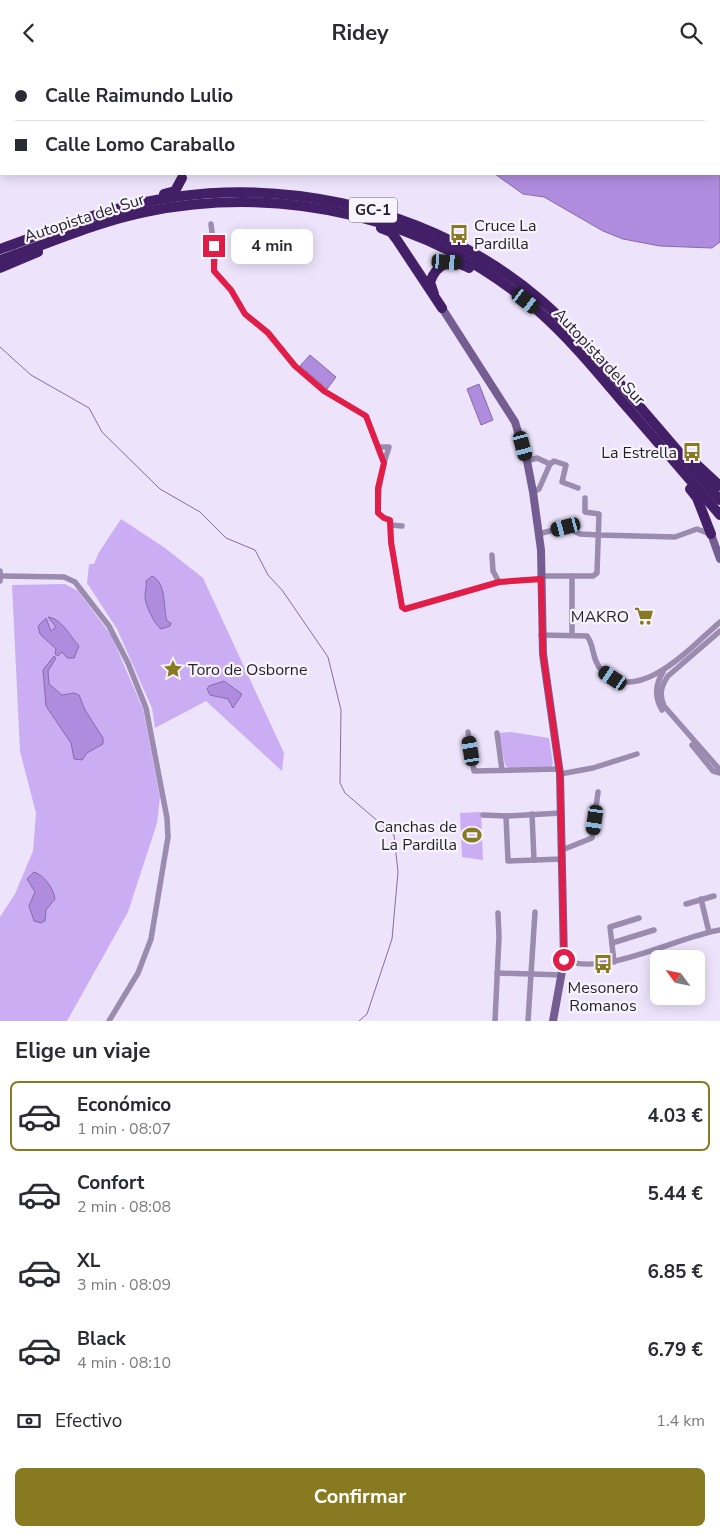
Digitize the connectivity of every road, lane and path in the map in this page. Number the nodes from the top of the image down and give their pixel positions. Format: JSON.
{"nodes":[{"id":1,"x":181,"y":176,"type":"edge"},
{"id":2,"x":226,"y":192,"type":"junction"},
{"id":3,"x":322,"y":208,"type":"junction"},
{"id":4,"x":115,"y":209,"type":"junction"},
{"id":5,"x":211,"y":223,"type":"dead end"},
{"id":6,"x":55,"y":241,"type":"junction"},
{"id":7,"x":0,"y":249,"type":"edge"},
{"id":8,"x":0,"y":260,"type":"edge"},
{"id":9,"x":0,"y":268,"type":"edge"},
{"id":10,"x":498,"y":281,"type":"junction"},
{"id":11,"x":442,"y":308,"type":"junction"},
{"id":12,"x":586,"y":352,"type":"junction"},
{"id":13,"x":527,"y":461,"type":"junction"},
{"id":14,"x":550,"y":464,"type":"junction"},
{"id":15,"x":718,"y":482,"type":"edge"},
{"id":16,"x":578,"y":488,"type":"dead end"},
{"id":17,"x":533,"y":492,"type":"junction"},
{"id":18,"x":585,"y":498,"type":"dead end"},
{"id":19,"x":720,"y":500,"type":"edge"},
{"id":20,"x":720,"y":515,"type":"edge"},
{"id":21,"x":391,"y":525,"type":"junction"},
{"id":22,"x":402,"y":527,"type":"dead end"},
{"id":23,"x":538,"y":534,"type":"junction"},
{"id":24,"x":711,"y":534,"type":"junction"},
{"id":25,"x":600,"y":535,"type":"junction"},
{"id":26,"x":492,"y":555,"type":"dead end"},
{"id":27,"x":720,"y":559,"type":"edge"},
{"id":28,"x":1,"y":576,"type":"edge"},
{"id":29,"x":572,"y":576,"type":"junction"},
{"id":30,"x":541,"y":577,"type":"junction"},
{"id":31,"x":499,"y":582,"type":"junction"},
{"id":32,"x":720,"y":622,"type":"edge"},
{"id":33,"x":720,"y":631,"type":"edge"},
{"id":34,"x":541,"y":635,"type":"junction"},
{"id":35,"x":572,"y":635,"type":"junction"},
{"id":36,"x":664,"y":670,"type":"junction"},
{"id":37,"x":468,"y":732,"type":"dead end"},
{"id":38,"x":498,"y":733,"type":"dead end"},
{"id":39,"x":637,"y":754,"type":"dead end"},
{"id":40,"x":502,"y":771,"type":"junction"},
{"id":41,"x":720,"y":771,"type":"edge"},
{"id":42,"x":560,"y":772,"type":"junction"},
{"id":43,"x":598,"y":791,"type":"dead end"},
{"id":44,"x":560,"y":813,"type":"junction"},
{"id":45,"x":532,"y":814,"type":"junction"},
{"id":46,"x":483,"y":815,"type":"dead end"},
{"id":47,"x":506,"y":816,"type":"junction"},
{"id":48,"x":562,"y":850,"type":"junction"},
{"id":49,"x":562,"y":859,"type":"junction"},
{"id":50,"x":534,"y":860,"type":"junction"},
{"id":51,"x":714,"y":896,"type":"dead end"},
{"id":52,"x":701,"y":899,"type":"junction"},
{"id":53,"x":686,"y":904,"type":"dead end"},
{"id":54,"x":535,"y":912,"type":"dead end"},
{"id":55,"x":498,"y":913,"type":"dead end"},
{"id":56,"x":639,"y":918,"type":"dead end"},
{"id":57,"x":654,"y":930,"type":"dead end"},
{"id":58,"x":720,"y":930,"type":"edge"},
{"id":59,"x":709,"y":932,"type":"junction"},
{"id":60,"x":612,"y":943,"type":"junction"},
{"id":61,"x":564,"y":960,"type":"junction"},
{"id":62,"x":614,"y":961,"type":"junction"},
{"id":63,"x":497,"y":973,"type":"junction"},
{"id":64,"x":532,"y":974,"type":"junction"},
{"id":65,"x":562,"y":975,"type":"junction"},
{"id":66,"x":109,"y":1021,"type":"edge"},
{"id":67,"x":495,"y":1021,"type":"edge"},
{"id":68,"x":528,"y":1021,"type":"edge"},
{"id":69,"x":553,"y":1021,"type":"edge"}],
"edges":[{"from":1,"to":2,"type":"highway"},
{"from":1,"to":4,"type":"highway"},
{"from":2,"to":4,"type":"highway","name":"Autopista del Sur","number":"GC-1"},
{"from":2,"to":12,"type":"highway","name":"Autopista del Sur","number":"GC-1"},
{"from":3,"to":6,"type":"highway","name":"Autopista del Sur","number":"GC-1"},
{"from":3,"to":10,"type":"highway","name":"Autopista del Sur","number":"GC-1"},
{"from":3,"to":11,"type":"highway"},
{"from":4,"to":7,"type":"highway","name":"Autopista del Sur","number":"GC-1"},
{"from":5,"to":21,"type":"street"},
{"from":6,"to":8,"type":"highway","name":"Autopista del Sur","number":"GC-1"},
{"from":6,"to":9,"type":"highway"},
{"from":10,"to":11,"type":"highway"},
{"from":10,"to":12,"type":"highway","name":"Autopista del Sur","number":"GC-1"},
{"from":11,"to":13,"type":"street"},
{"from":12,"to":15,"type":"highway"},
{"from":12,"to":19,"type":"highway","name":"Autopista del Sur","number":"GC-1"},
{"from":12,"to":20,"type":"highway","name":"Autopista del Sur","number":"GC-1"},
{"from":12,"to":24,"type":"highway"},
{"from":13,"to":14,"type":"street"},
{"from":13,"to":17,"type":"street"},
{"from":14,"to":16,"type":"street"},
{"from":14,"to":17,"type":"street"},
{"from":17,"to":23,"type":"street"},
{"from":18,"to":25,"type":"street"},
{"from":21,"to":22,"type":"street"},
{"from":21,"to":31,"type":"street"},
{"from":23,"to":25,"type":"street"},
{"from":23,"to":30,"type":"street"},
{"from":24,"to":25,"type":"street"},
{"from":24,"to":27,"type":"street"},
{"from":25,"to":29,"type":"street"},
{"from":26,"to":31,"type":"street"},
{"from":28,"to":66,"type":"street"},
{"from":29,"to":30,"type":"street"},
{"from":29,"to":35,"type":"street"},
{"from":30,"to":31,"type":"street"},
{"from":30,"to":34,"type":"street"},
{"from":32,"to":36,"type":"street"},
{"from":33,"to":41,"type":"street"},
{"from":34,"to":35,"type":"street"},
{"from":34,"to":42,"type":"street"},
{"from":35,"to":36,"type":"street"},
{"from":36,"to":41,"type":"street"},
{"from":37,"to":40,"type":"street"},
{"from":38,"to":40,"type":"street"},
{"from":39,"to":42,"type":"street"},
{"from":40,"to":42,"type":"street"},
{"from":42,"to":44,"type":"street"},
{"from":43,"to":48,"type":"street"},
{"from":44,"to":45,"type":"street"},
{"from":44,"to":48,"type":"street"},
{"from":45,"to":47,"type":"street"},
{"from":45,"to":50,"type":"street"},
{"from":46,"to":47,"type":"street"},
{"from":47,"to":50,"type":"street"},
{"from":48,"to":49,"type":"street"},
{"from":49,"to":50,"type":"street"},
{"from":49,"to":61,"type":"street"},
{"from":51,"to":52,"type":"street"},
{"from":52,"to":53,"type":"street"},
{"from":52,"to":59,"type":"street"},
{"from":54,"to":64,"type":"street"},
{"from":55,"to":63,"type":"street"},
{"from":56,"to":60,"type":"street"},
{"from":57,"to":60,"type":"street"},
{"from":58,"to":59,"type":"street"},
{"from":59,"to":62,"type":"street"},
{"from":60,"to":62,"type":"street"},
{"from":61,"to":62,"type":"street"},
{"from":61,"to":65,"type":"street"},
{"from":63,"to":64,"type":"street"},
{"from":63,"to":67,"type":"street"},
{"from":64,"to":65,"type":"street"},
{"from":64,"to":68,"type":"street"},
{"from":65,"to":69,"type":"street"}]}
